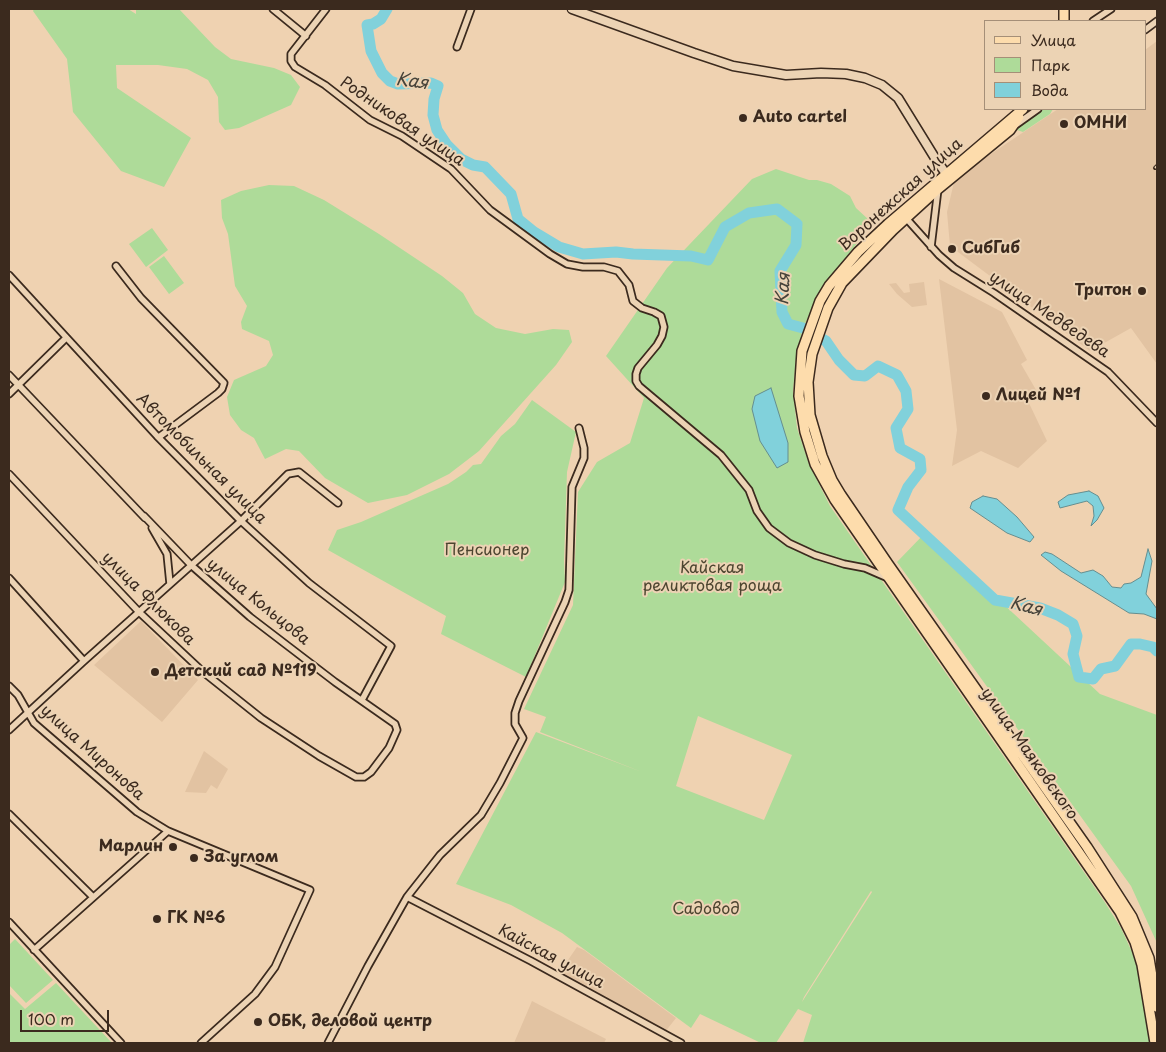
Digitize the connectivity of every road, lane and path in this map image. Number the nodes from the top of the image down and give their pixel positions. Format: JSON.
{"nodes":[{"id":1,"x":273,"y":9,"type":"edge"},
{"id":2,"x":326,"y":9,"type":"edge"},
{"id":3,"x":471,"y":9,"type":"edge"},
{"id":4,"x":572,"y":9,"type":"edge"},
{"id":5,"x":1112,"y":9,"type":"edge"},
{"id":6,"x":1095,"y":20,"type":"edge"},
{"id":7,"x":1157,"y":21,"type":"edge"},
{"id":8,"x":1146,"y":29,"type":"edge"},
{"id":9,"x":306,"y":36,"type":"junction"},
{"id":10,"x":457,"y":47,"type":"dead end"},
{"id":11,"x":1024,"y":110,"type":"edge"},
{"id":12,"x":1024,"y":110,"type":"edge"},
{"id":13,"x":1037,"y":110,"type":"edge"},
{"id":14,"x":1010,"y":130,"type":"junction"},
{"id":15,"x":948,"y":176,"type":"junction"},
{"id":16,"x":938,"y":189,"type":"junction"},
{"id":17,"x":903,"y":216,"type":"junction"},
{"id":18,"x":931,"y":247,"type":"junction"},
{"id":19,"x":116,"y":266,"type":"dead end"},
{"id":20,"x":9,"y":275,"type":"edge"},
{"id":21,"x":66,"y":338,"type":"junction"},
{"id":22,"x":9,"y":375,"type":"edge"},
{"id":23,"x":18,"y":385,"type":"junction"},
{"id":24,"x":9,"y":394,"type":"edge"},
{"id":25,"x":1157,"y":423,"type":"edge"},
{"id":26,"x":580,"y":428,"type":"dead end"},
{"id":27,"x":159,"y":437,"type":"junction"},
{"id":28,"x":9,"y":474,"type":"edge"},
{"id":29,"x":835,"y":500,"type":"joint"},
{"id":30,"x":338,"y":503,"type":"dead end"},
{"id":31,"x":144,"y":516,"type":"junction"},
{"id":32,"x":241,"y":521,"type":"junction"},
{"id":33,"x":888,"y":564,"type":"joint"},
{"id":34,"x":191,"y":565,"type":"junction"},
{"id":35,"x":9,"y":578,"type":"edge"},
{"id":36,"x":888,"y":578,"type":"junction"},
{"id":37,"x":170,"y":584,"type":"junction"},
{"id":38,"x":139,"y":612,"type":"junction"},
{"id":39,"x":84,"y":660,"type":"junction"},
{"id":40,"x":9,"y":686,"type":"edge"},
{"id":41,"x":362,"y":700,"type":"junction"},
{"id":42,"x":27,"y":713,"type":"junction"},
{"id":43,"x":9,"y":730,"type":"edge"},
{"id":44,"x":356,"y":777,"type":"joint"},
{"id":45,"x":9,"y":814,"type":"edge"},
{"id":46,"x":168,"y":831,"type":"junction"},
{"id":47,"x":93,"y":897,"type":"junction"},
{"id":48,"x":407,"y":897,"type":"junction"},
{"id":49,"x":9,"y":922,"type":"edge"},
{"id":50,"x":34,"y":950,"type":"junction"},
{"id":51,"x":1157,"y":1007,"type":"edge"},
{"id":52,"x":121,"y":1043,"type":"edge"},
{"id":53,"x":201,"y":1043,"type":"edge"},
{"id":54,"x":328,"y":1043,"type":"edge"},
{"id":55,"x":681,"y":1043,"type":"edge"},
{"id":56,"x":1156,"y":1043,"type":"edge"}],
"edges":[{"from":1,"to":9,"type":"street"},
{"from":2,"to":9,"type":"street"},
{"from":3,"to":10,"type":"street"},
{"from":4,"to":15,"type":"street"},
{"from":5,"to":6,"type":"street"},
{"from":7,"to":8,"type":"street"},
{"from":9,"to":36,"type":"street","name":"Родниковая улица"},
{"from":11,"to":15,"type":"main road","name":"Воронежская улица"},
{"from":12,"to":14,"type":"main road","name":"Воронежская улица"},
{"from":13,"to":14,"type":"street"},
{"from":14,"to":15,"type":"main road","name":"Воронежская улица"},
{"from":15,"to":16,"type":"main road","name":"Воронежская улица"},
{"from":15,"to":17,"type":"main road","name":"Воронежская улица"},
{"from":16,"to":17,"type":"main road","name":"Воронежская улица"},
{"from":16,"to":18,"type":"street"},
{"from":17,"to":18,"type":"street","name":"улица Медведева"},
{"from":17,"to":29,"type":"main road","name":"Воронежская улица"},
{"from":17,"to":33,"type":"main road","name":"Воронежская улица"},
{"from":18,"to":25,"type":"street","name":"улица Медведева"},
{"from":19,"to":27,"type":"street"},
{"from":20,"to":21,"type":"street","name":"Автомобильная улица"},
{"from":21,"to":23,"type":"street"},
{"from":21,"to":27,"type":"street","name":"Автомобильная улица"},
{"from":22,"to":23,"type":"street","name":"улица Кольцова"},
{"from":23,"to":24,"type":"street"},
{"from":23,"to":31,"type":"street","name":"улица Кольцова"},
{"from":26,"to":48,"type":"street"},
{"from":27,"to":32,"type":"street","name":"Автомобильная улица"},
{"from":28,"to":38,"type":"street","name":"улица Флюкова"},
{"from":29,"to":36,"type":"main road","name":"улица Маяковского"},
{"from":30,"to":32,"type":"street"},
{"from":31,"to":34,"type":"street","name":"улица Кольцова"},
{"from":31,"to":37,"type":"street","name":"улица Кольцова"},
{"from":32,"to":34,"type":"street"},
{"from":32,"to":41,"type":"street","name":"Автомобильная улица"},
{"from":33,"to":51,"type":"main road","name":"улица Маяковского"},
{"from":34,"to":37,"type":"street"},
{"from":34,"to":41,"type":"street","name":"улица Кольцова"},
{"from":35,"to":39,"type":"street"},
{"from":36,"to":56,"type":"main road","name":"улица Маяковского"},
{"from":37,"to":38,"type":"street"},
{"from":38,"to":39,"type":"street"},
{"from":38,"to":44,"type":"street","name":"улица Флюкова"},
{"from":39,"to":42,"type":"street"},
{"from":40,"to":42,"type":"street","name":"улица Миронова"},
{"from":41,"to":44,"type":"street","name":"улица Кольцова"},
{"from":42,"to":43,"type":"street"},
{"from":42,"to":46,"type":"street","name":"улица Миронова"},
{"from":45,"to":47,"type":"street"},
{"from":46,"to":47,"type":"street"},
{"from":46,"to":53,"type":"street","name":"улица Миронова"},
{"from":47,"to":50,"type":"street"},
{"from":48,"to":54,"type":"street"},
{"from":48,"to":55,"type":"street","name":"Кайская улица"},
{"from":49,"to":50,"type":"street"},
{"from":50,"to":52,"type":"street"}]}
